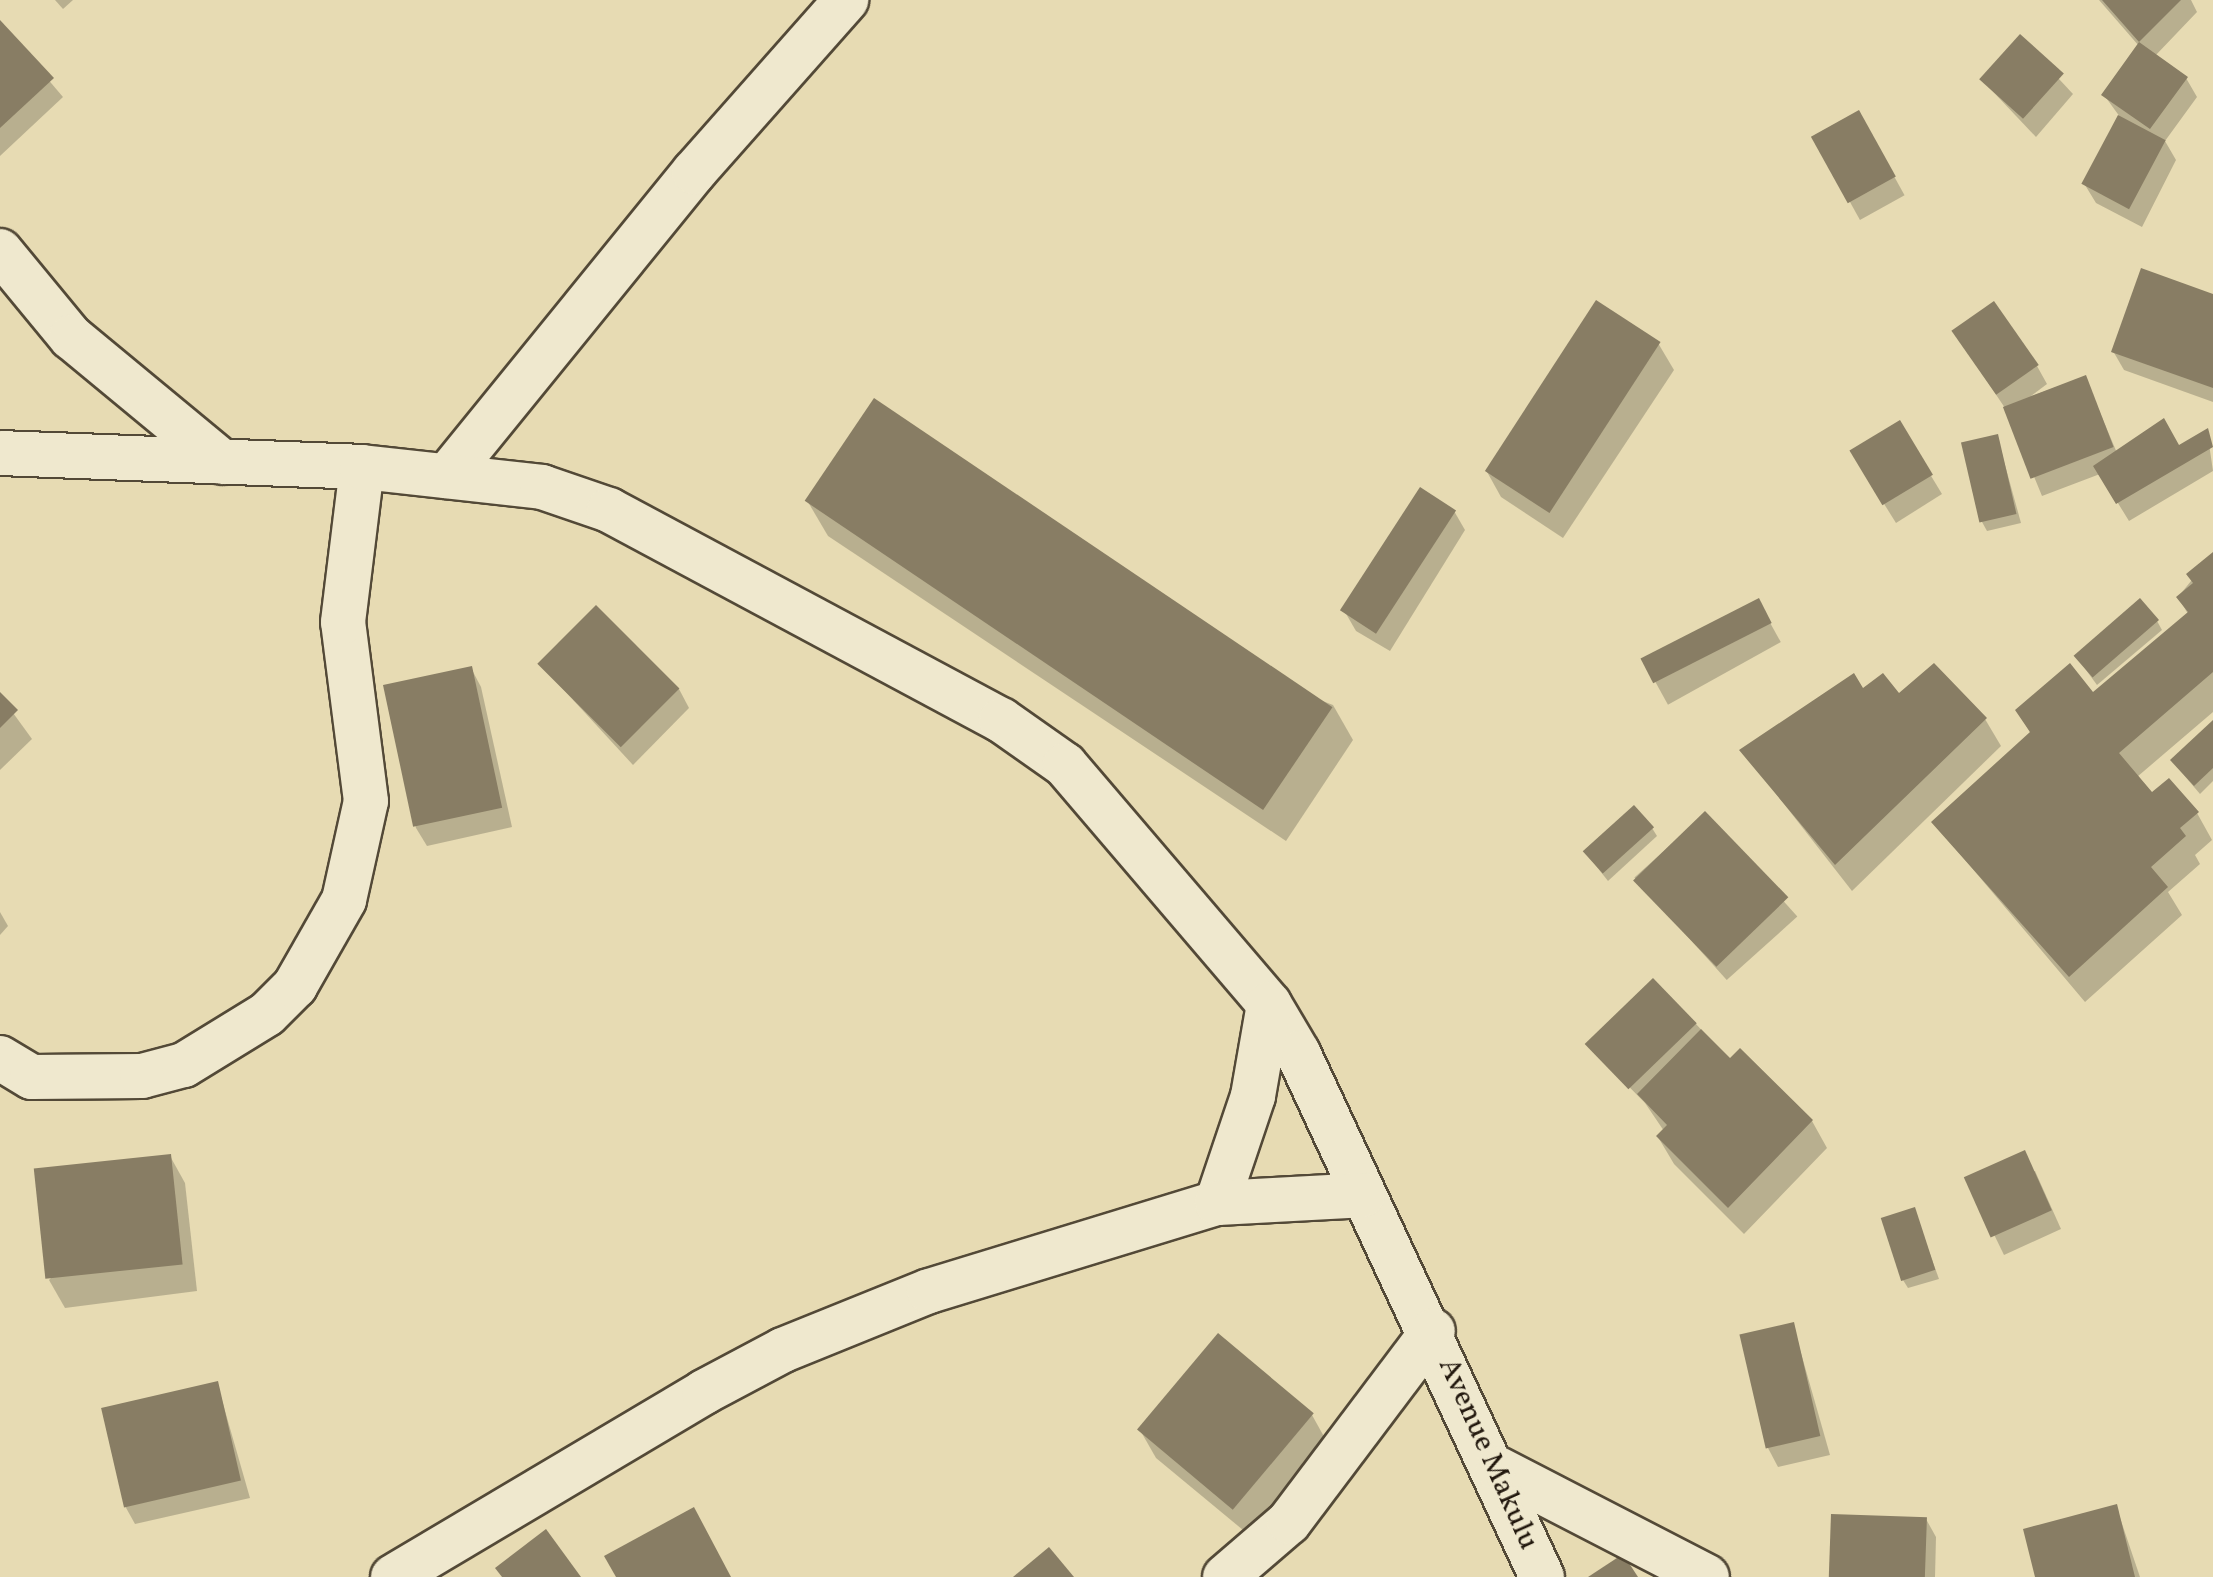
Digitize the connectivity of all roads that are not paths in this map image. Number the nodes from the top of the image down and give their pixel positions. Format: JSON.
{"nodes":[{"id":1,"x":846,"y":0,"type":"edge"},
{"id":2,"x":0,"y":251,"type":"edge"},
{"id":3,"x":0,"y":453,"type":"edge"},
{"id":4,"x":222,"y":462,"type":"junction"},
{"id":5,"x":362,"y":467,"type":"junction"},
{"id":6,"x":447,"y":476,"type":"junction"},
{"id":7,"x":1269,"y":1004,"type":"junction"},
{"id":8,"x":0,"y":1058,"type":"edge"},
{"id":9,"x":1363,"y":1195,"type":"junction"},
{"id":10,"x":1217,"y":1203,"type":"junction"},
{"id":11,"x":1433,"y":1331,"type":"junction"},
{"id":12,"x":1498,"y":1469,"type":"junction"},
{"id":13,"x":393,"y":1577,"type":"edge"},
{"id":14,"x":1225,"y":1577,"type":"edge"},
{"id":15,"x":1542,"y":1577,"type":"edge"},
{"id":16,"x":1707,"y":1577,"type":"edge"}],
"edges":[{"from":1,"to":6,"type":"street"},
{"from":2,"to":4,"type":"street"},
{"from":3,"to":4,"type":"street","name":"Avenue Makulu"},
{"from":4,"to":5,"type":"street","name":"Avenue Makulu"},
{"from":5,"to":6,"type":"street","name":"Avenue Makulu"},
{"from":5,"to":8,"type":"street"},
{"from":6,"to":7,"type":"street","name":"Avenue Makulu"},
{"from":7,"to":9,"type":"street","name":"Avenue Makulu"},
{"from":7,"to":10,"type":"street"},
{"from":9,"to":10,"type":"street"},
{"from":9,"to":11,"type":"street","name":"Avenue Makulu"},
{"from":10,"to":13,"type":"street"},
{"from":11,"to":12,"type":"street","name":"Avenue Makulu"},
{"from":11,"to":14,"type":"street"},
{"from":12,"to":15,"type":"street","name":"Avenue Makulu"},
{"from":12,"to":16,"type":"street"}]}
